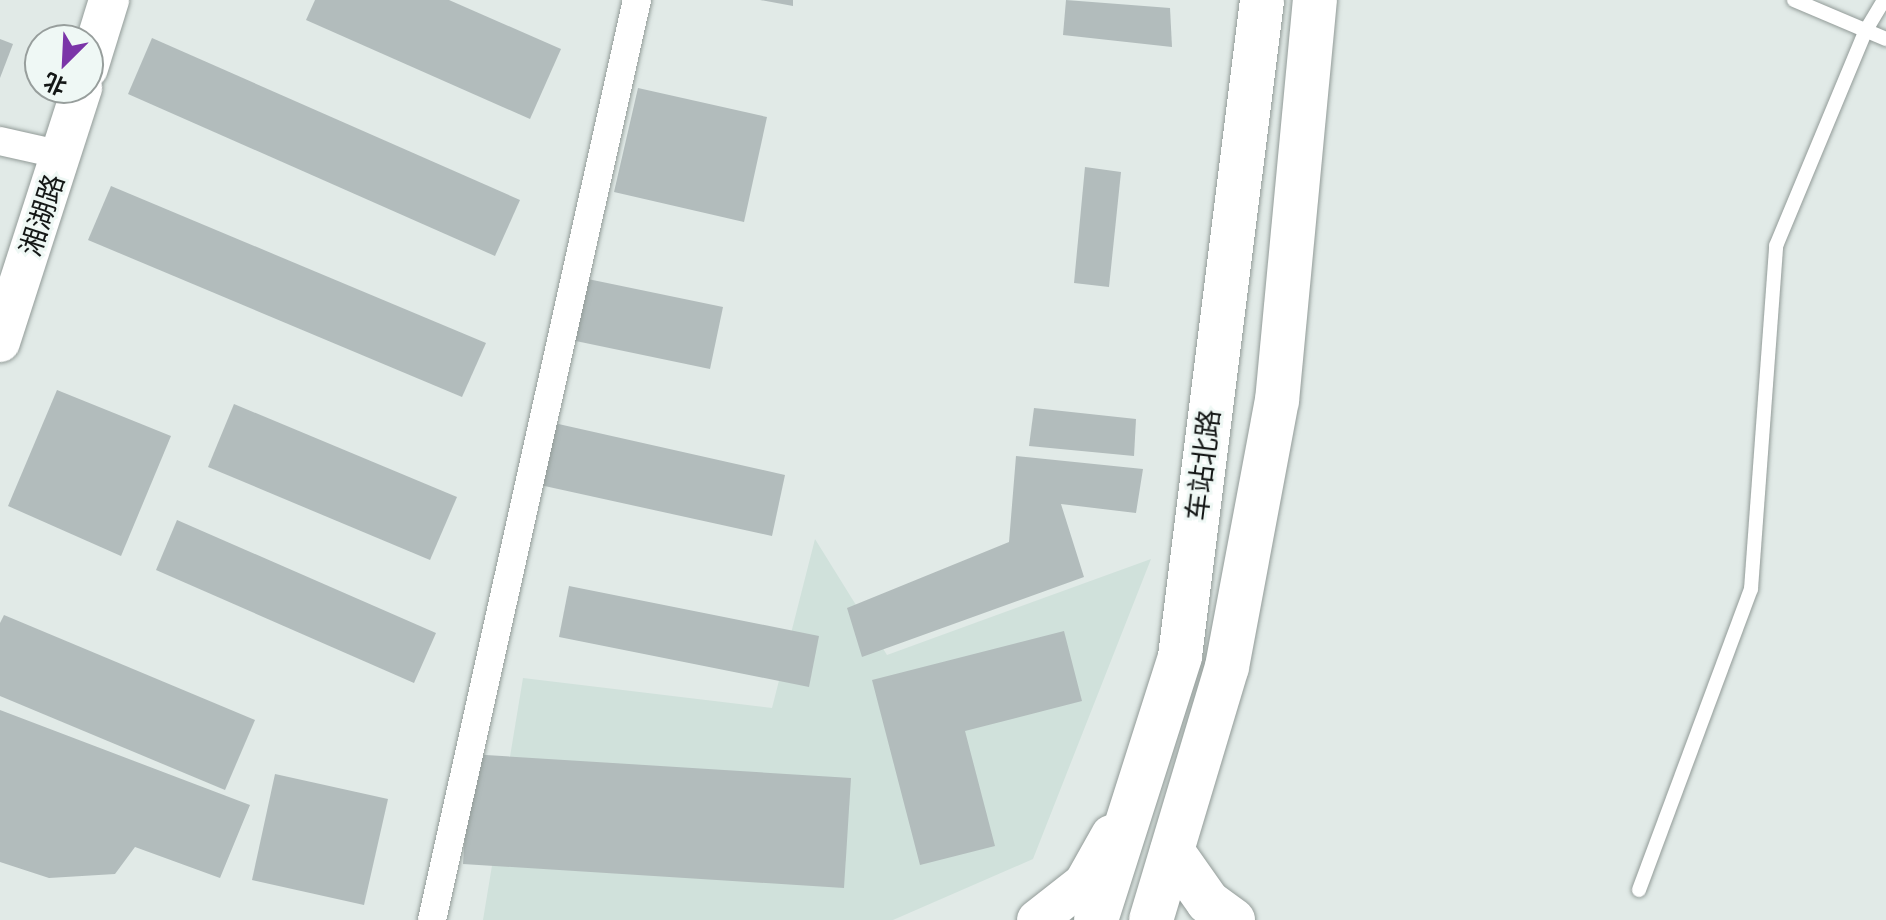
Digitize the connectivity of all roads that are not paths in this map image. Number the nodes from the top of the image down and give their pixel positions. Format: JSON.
{"nodes":[{"id":1,"x":109,"y":0,"type":"edge"},
{"id":2,"x":637,"y":0,"type":"edge"},
{"id":3,"x":1262,"y":0,"type":"edge"},
{"id":4,"x":1315,"y":0,"type":"edge"},
{"id":5,"x":1794,"y":0,"type":"edge"},
{"id":6,"x":1884,"y":0,"type":"edge"},
{"id":7,"x":102,"y":24,"type":"edge"},
{"id":8,"x":1866,"y":30,"type":"junction"},
{"id":9,"x":1886,"y":39,"type":"edge"},
{"id":10,"x":77,"y":104,"type":"edge"},
{"id":11,"x":0,"y":141,"type":"edge"},
{"id":12,"x":62,"y":155,"type":"junction"},
{"id":13,"x":0,"y":342,"type":"edge"},
{"id":14,"x":1142,"y":779,"type":"junction"},
{"id":15,"x":1172,"y":851,"type":"junction"},
{"id":16,"x":1639,"y":890,"type":"dead end"},
{"id":17,"x":432,"y":920,"type":"edge"},
{"id":18,"x":1037,"y":920,"type":"edge"},
{"id":19,"x":1096,"y":920,"type":"edge"},
{"id":20,"x":1151,"y":920,"type":"edge"},
{"id":21,"x":1233,"y":920,"type":"edge"}],
"edges":[{"from":1,"to":7,"type":"street"},
{"from":2,"to":17,"type":"street"},
{"from":3,"to":14,"type":"main road","name":"车站北路"},
{"from":4,"to":15,"type":"main road","name":"车站北路"},
{"from":5,"to":8,"type":"lane"},
{"from":6,"to":8,"type":"lane"},
{"from":8,"to":9,"type":"lane"},
{"from":8,"to":16,"type":"lane"},
{"from":10,"to":12,"type":"street","name":"湘湖路"},
{"from":11,"to":12,"type":"street"},
{"from":12,"to":13,"type":"street","name":"湘湖路"},
{"from":14,"to":18,"type":"street"},
{"from":14,"to":19,"type":"main road","name":"车站北路"},
{"from":15,"to":20,"type":"main road","name":"车站北路"},
{"from":15,"to":21,"type":"main road"}]}
